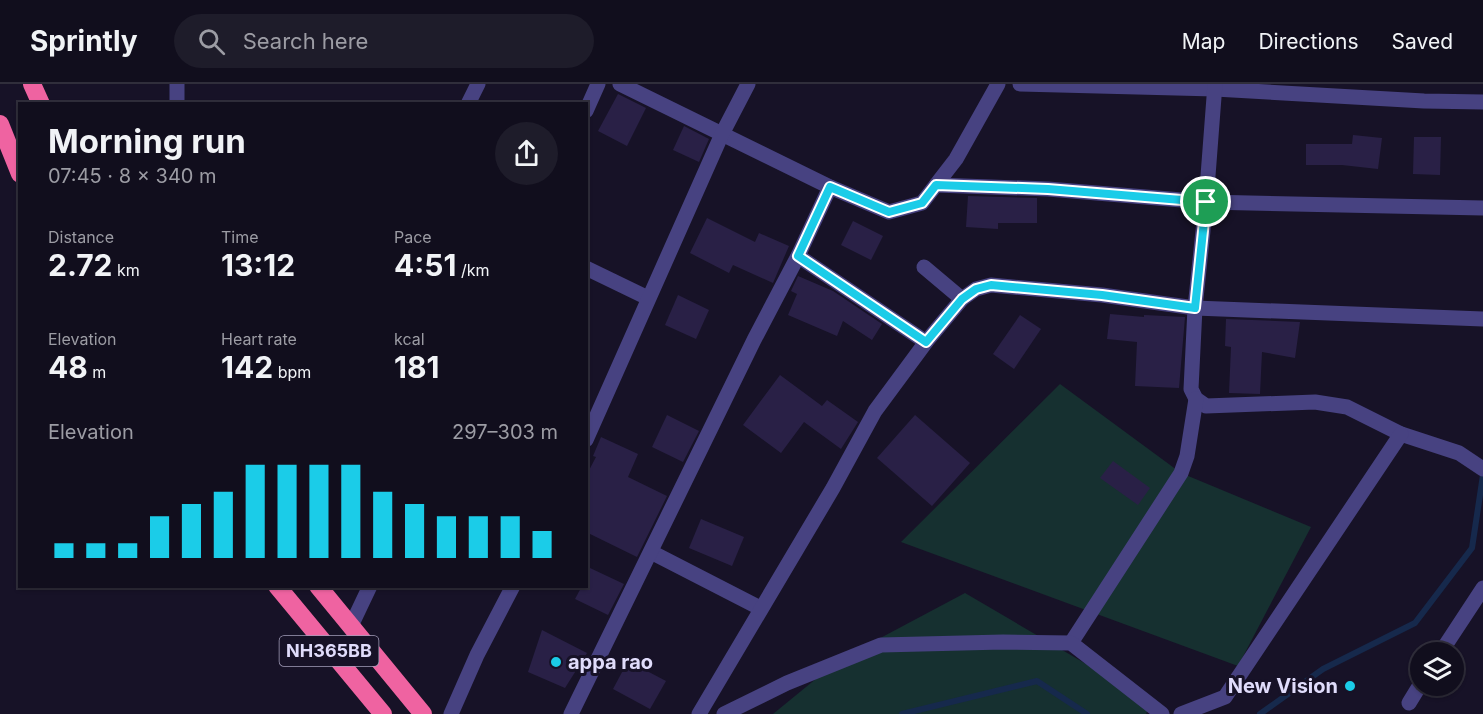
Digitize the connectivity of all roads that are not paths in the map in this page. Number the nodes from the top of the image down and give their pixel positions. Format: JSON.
{"nodes":[{"id":1,"x":32,"y":84,"type":"edge"},
{"id":2,"x":177,"y":84,"type":"edge"},
{"id":3,"x":478,"y":84,"type":"edge"},
{"id":4,"x":598,"y":84,"type":"edge"},
{"id":5,"x":620,"y":84,"type":"edge"},
{"id":6,"x":748,"y":84,"type":"edge"},
{"id":7,"x":998,"y":84,"type":"edge"},
{"id":8,"x":1020,"y":84,"type":"edge"},
{"id":9,"x":1215,"y":86,"type":"edge"},
{"id":10,"x":40,"y":102,"type":"edge"},
{"id":11,"x":177,"y":102,"type":"edge"},
{"id":12,"x":469,"y":102,"type":"edge"},
{"id":13,"x":1483,"y":102,"type":"edge"},
{"id":14,"x":588,"y":106,"type":"edge"},
{"id":15,"x":0,"y":124,"type":"edge"},
{"id":16,"x":722,"y":134,"type":"junction"},
{"id":17,"x":18,"y":169,"type":"edge"},
{"id":18,"x":936,"y":185,"type":"junction"},
{"id":19,"x":830,"y":187,"type":"junction"},
{"id":20,"x":1206,"y":202,"type":"junction"},
{"id":21,"x":1483,"y":208,"type":"edge"},
{"id":22,"x":798,"y":256,"type":"junction"},
{"id":23,"x":924,"y":267,"type":"dead end"},
{"id":24,"x":588,"y":269,"type":"edge"},
{"id":25,"x":648,"y":298,"type":"junction"},
{"id":26,"x":962,"y":299,"type":"junction"},
{"id":27,"x":1195,"y":308,"type":"junction"},
{"id":28,"x":1483,"y":319,"type":"edge"},
{"id":29,"x":926,"y":342,"type":"junction"},
{"id":30,"x":1196,"y":399,"type":"junction"},
{"id":31,"x":1401,"y":434,"type":"junction"},
{"id":32,"x":588,"y":435,"type":"edge"},
{"id":33,"x":1483,"y":469,"type":"edge"},
{"id":34,"x":651,"y":552,"type":"junction"},
{"id":35,"x":279,"y":588,"type":"edge"},
{"id":36,"x":320,"y":588,"type":"edge"},
{"id":37,"x":369,"y":588,"type":"edge"},
{"id":38,"x":512,"y":588,"type":"edge"},
{"id":39,"x":1483,"y":588,"type":"edge"},
{"id":40,"x":760,"y":608,"type":"junction"},
{"id":41,"x":351,"y":626,"type":"junction"},
{"id":42,"x":1448,"y":642,"type":"edge"},
{"id":43,"x":1071,"y":643,"type":"junction"},
{"id":44,"x":1413,"y":696,"type":"edge"},
{"id":45,"x":1409,"y":703,"type":"dead end"},
{"id":46,"x":383,"y":714,"type":"edge"},
{"id":47,"x":423,"y":714,"type":"edge"},
{"id":48,"x":451,"y":714,"type":"edge"},
{"id":49,"x":571,"y":714,"type":"edge"},
{"id":50,"x":699,"y":714,"type":"edge"},
{"id":51,"x":724,"y":714,"type":"edge"},
{"id":52,"x":1162,"y":714,"type":"edge"},
{"id":53,"x":1181,"y":714,"type":"edge"}],
"edges":[{"from":1,"to":10,"type":"highway"},
{"from":2,"to":11,"type":"street"},
{"from":3,"to":12,"type":"street"},
{"from":4,"to":14,"type":"street"},
{"from":5,"to":16,"type":"street"},
{"from":6,"to":16,"type":"street"},
{"from":7,"to":18,"type":"street"},
{"from":8,"to":9,"type":"street"},
{"from":9,"to":13,"type":"street"},
{"from":9,"to":20,"type":"street"},
{"from":15,"to":17,"type":"highway"},
{"from":16,"to":19,"type":"street"},
{"from":16,"to":25,"type":"street"},
{"from":18,"to":19,"type":"street"},
{"from":18,"to":20,"type":"street"},
{"from":19,"to":22,"type":"street"},
{"from":20,"to":21,"type":"street"},
{"from":20,"to":27,"type":"street"},
{"from":22,"to":29,"type":"street"},
{"from":22,"to":34,"type":"street"},
{"from":23,"to":26,"type":"street"},
{"from":24,"to":25,"type":"street"},
{"from":25,"to":32,"type":"street"},
{"from":26,"to":27,"type":"street"},
{"from":26,"to":29,"type":"street"},
{"from":27,"to":28,"type":"street"},
{"from":27,"to":30,"type":"street"},
{"from":29,"to":40,"type":"street"},
{"from":30,"to":31,"type":"street"},
{"from":30,"to":43,"type":"street"},
{"from":31,"to":33,"type":"street"},
{"from":31,"to":53,"type":"street"},
{"from":34,"to":40,"type":"street"},
{"from":34,"to":49,"type":"street"},
{"from":35,"to":46,"type":"highway","number":"NH365BB"},
{"from":36,"to":41,"type":"highway","number":"NH365BB"},
{"from":37,"to":41,"type":"street"},
{"from":38,"to":48,"type":"street"},
{"from":39,"to":42,"type":"street"},
{"from":40,"to":50,"type":"street"},
{"from":41,"to":47,"type":"highway","number":"NH365BB"},
{"from":43,"to":51,"type":"street"},
{"from":43,"to":52,"type":"street"},
{"from":44,"to":45,"type":"street"}]}
